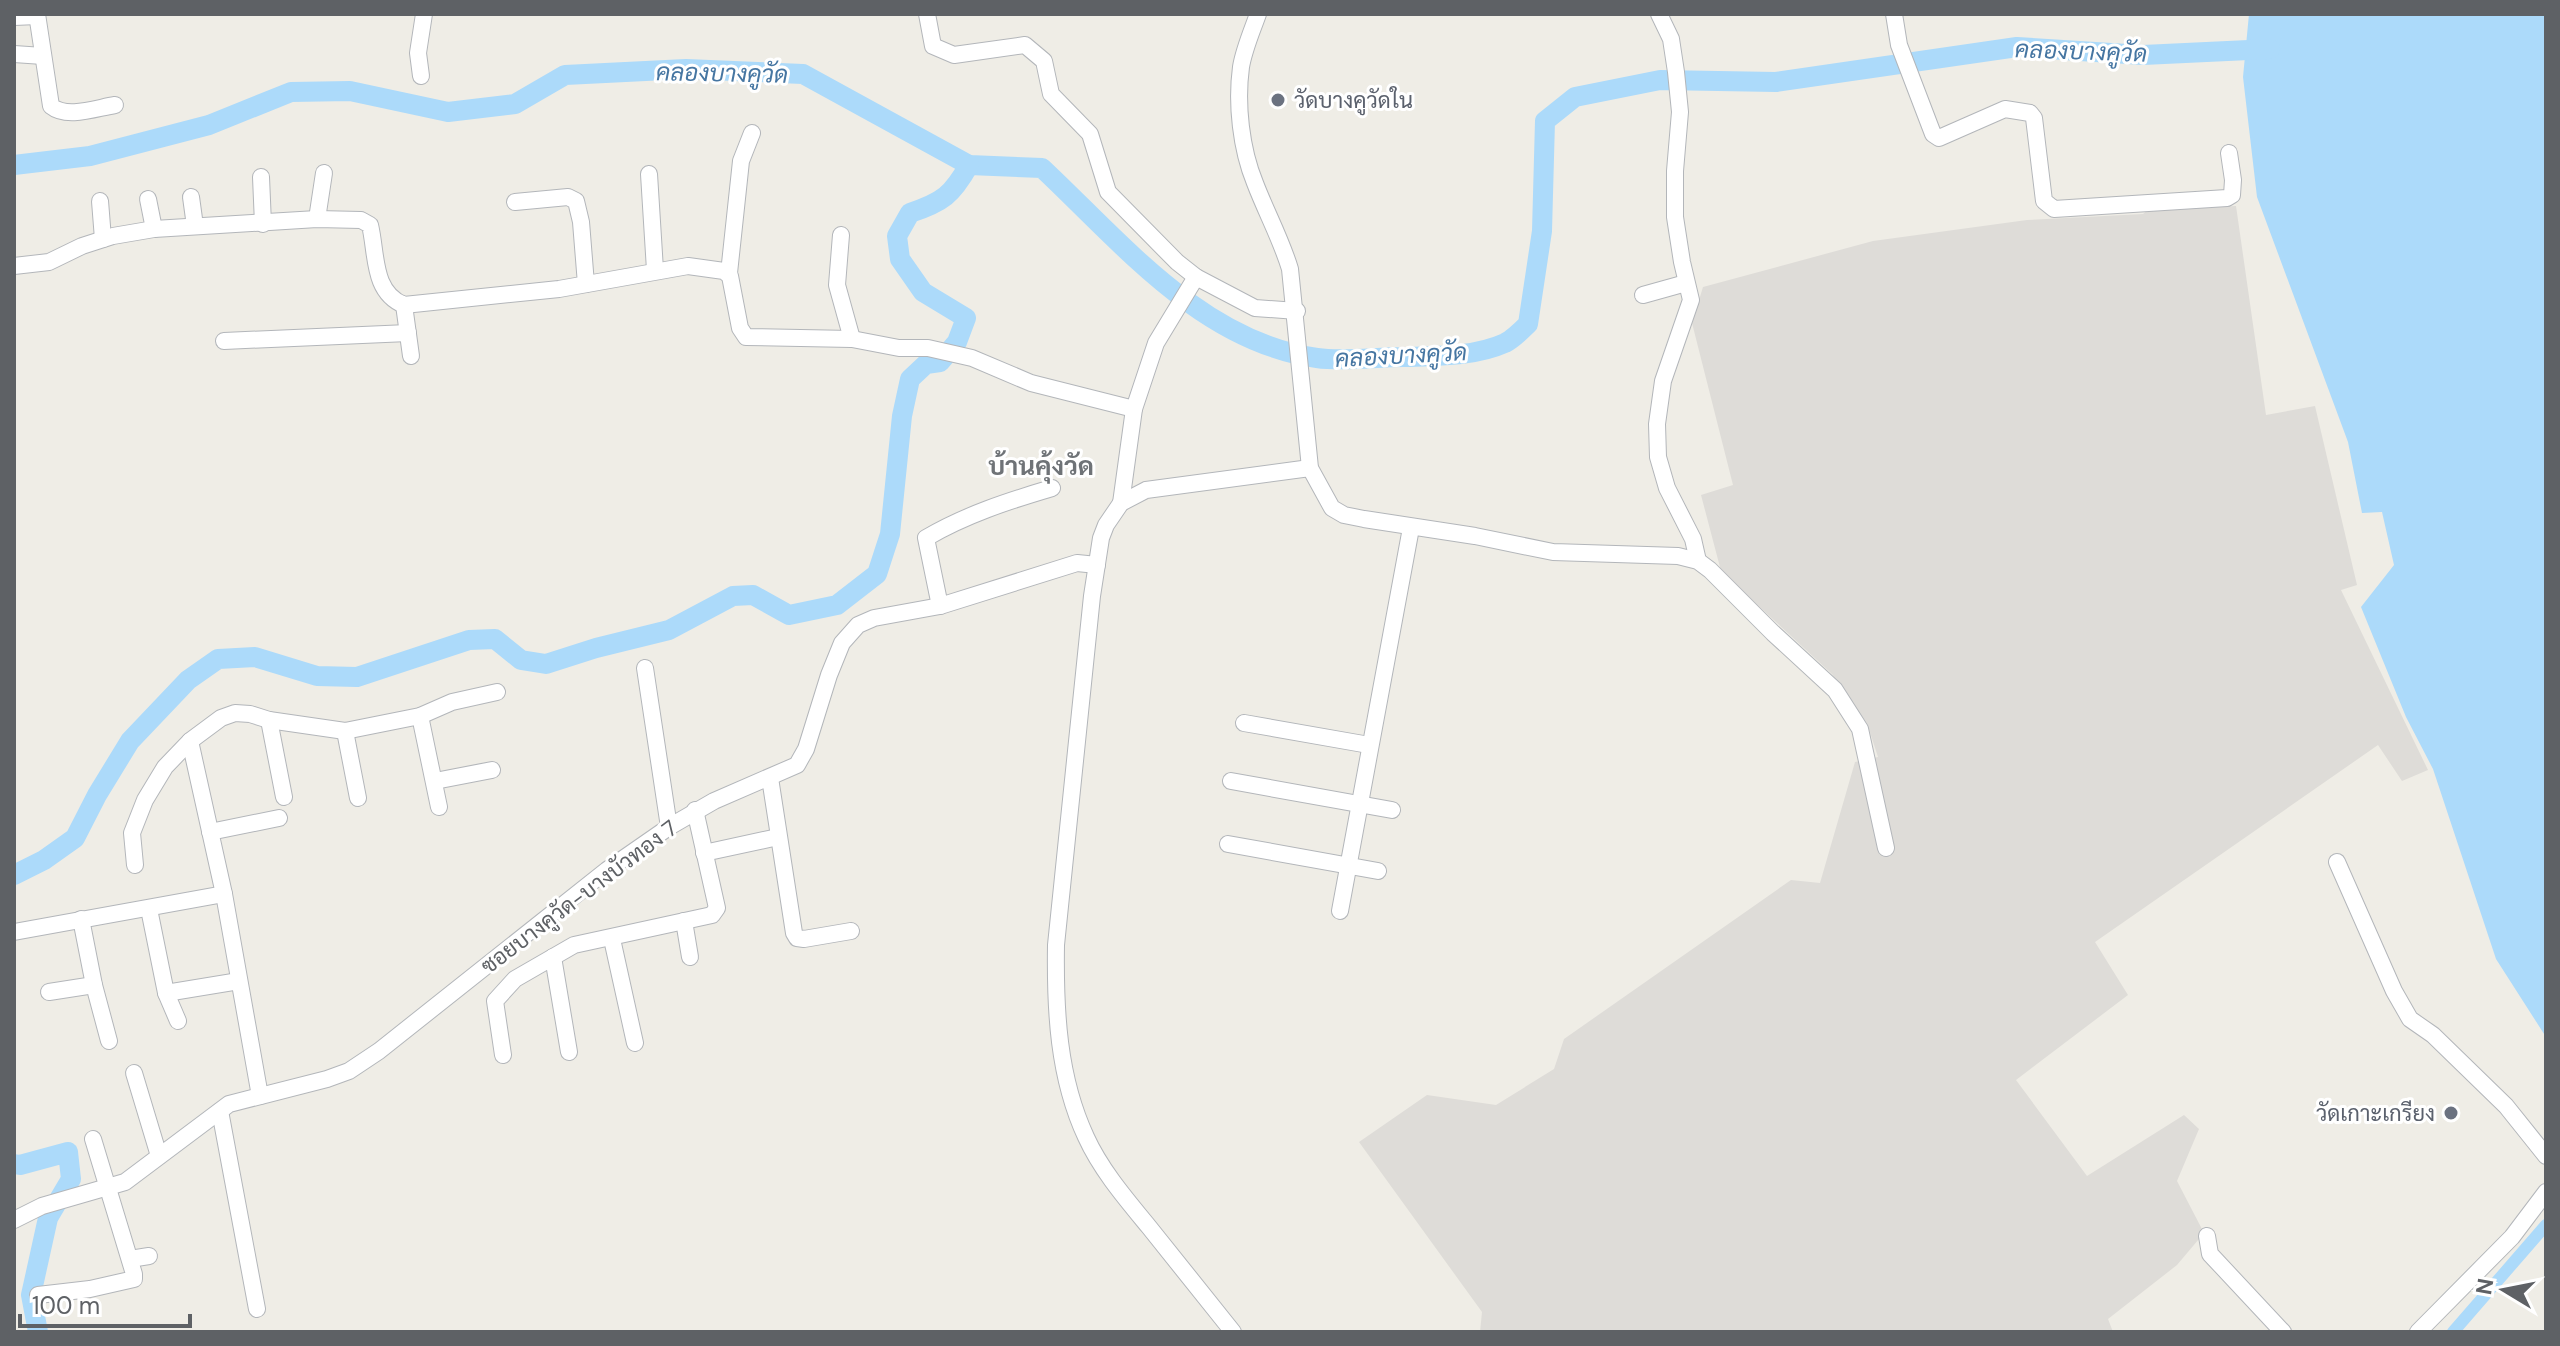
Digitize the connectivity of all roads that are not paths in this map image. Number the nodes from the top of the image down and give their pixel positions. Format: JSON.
{"nodes":[{"id":1,"x":424,"y":14,"type":"edge"},
{"id":2,"x":927,"y":14,"type":"edge"},
{"id":3,"x":1258,"y":14,"type":"edge"},
{"id":4,"x":1659,"y":14,"type":"edge"},
{"id":5,"x":1894,"y":14,"type":"edge"},
{"id":6,"x":37,"y":15,"type":"edge"},
{"id":7,"x":14,"y":17,"type":"edge"},
{"id":8,"x":14,"y":54,"type":"edge"},
{"id":9,"x":43,"y":56,"type":"junction"},
{"id":10,"x":421,"y":76,"type":"dead end"},
{"id":11,"x":115,"y":105,"type":"dead end"},
{"id":12,"x":752,"y":133,"type":"dead end"},
{"id":13,"x":2229,"y":153,"type":"dead end"},
{"id":14,"x":324,"y":173,"type":"dead end"},
{"id":15,"x":649,"y":174,"type":"dead end"},
{"id":16,"x":261,"y":177,"type":"dead end"},
{"id":17,"x":191,"y":197,"type":"dead end"},
{"id":18,"x":148,"y":199,"type":"dead end"},
{"id":19,"x":100,"y":201,"type":"dead end"},
{"id":20,"x":515,"y":202,"type":"dead end"},
{"id":21,"x":317,"y":219,"type":"junction"},
{"id":22,"x":263,"y":224,"type":"junction"},
{"id":23,"x":195,"y":226,"type":"junction"},
{"id":24,"x":154,"y":229,"type":"junction"},
{"id":25,"x":841,"y":235,"type":"dead end"},
{"id":26,"x":103,"y":239,"type":"junction"},
{"id":27,"x":14,"y":266,"type":"edge"},
{"id":28,"x":655,"y":270,"type":"junction"},
{"id":29,"x":729,"y":273,"type":"junction"},
{"id":30,"x":1194,"y":280,"type":"junction"},
{"id":31,"x":1686,"y":283,"type":"junction"},
{"id":32,"x":586,"y":284,"type":"junction"},
{"id":33,"x":1643,"y":295,"type":"dead end"},
{"id":34,"x":404,"y":305,"type":"junction"},
{"id":35,"x":1297,"y":311,"type":"junction"},
{"id":36,"x":408,"y":333,"type":"junction"},
{"id":37,"x":852,"y":339,"type":"junction"},
{"id":38,"x":224,"y":341,"type":"dead end"},
{"id":39,"x":411,"y":356,"type":"dead end"},
{"id":40,"x":1134,"y":409,"type":"junction"},
{"id":41,"x":1310,"y":468,"type":"junction"},
{"id":42,"x":1052,"y":488,"type":"dead end"},
{"id":43,"x":1121,"y":503,"type":"junction"},
{"id":44,"x":1411,"y":528,"type":"junction"},
{"id":45,"x":1698,"y":561,"type":"junction"},
{"id":46,"x":1097,"y":565,"type":"junction"},
{"id":47,"x":940,"y":606,"type":"junction"},
{"id":48,"x":645,"y":668,"type":"dead end"},
{"id":49,"x":497,"y":692,"type":"dead end"},
{"id":50,"x":420,"y":716,"type":"junction"},
{"id":51,"x":269,"y":720,"type":"junction"},
{"id":52,"x":1244,"y":723,"type":"dead end"},
{"id":53,"x":345,"y":731,"type":"junction"},
{"id":54,"x":190,"y":741,"type":"junction"},
{"id":55,"x":1369,"y":745,"type":"junction"},
{"id":56,"x":492,"y":770,"type":"dead end"},
{"id":57,"x":770,"y":778,"type":"junction"},
{"id":58,"x":435,"y":781,"type":"junction"},
{"id":59,"x":1231,"y":781,"type":"dead end"},
{"id":60,"x":284,"y":797,"type":"dead end"},
{"id":61,"x":358,"y":798,"type":"dead end"},
{"id":62,"x":1358,"y":804,"type":"junction"},
{"id":63,"x":439,"y":807,"type":"dead end"},
{"id":64,"x":695,"y":810,"type":"junction"},
{"id":65,"x":1392,"y":810,"type":"dead end"},
{"id":66,"x":279,"y":818,"type":"dead end"},
{"id":67,"x":669,"y":827,"type":"junction"},
{"id":68,"x":210,"y":832,"type":"junction"},
{"id":69,"x":778,"y":837,"type":"junction"},
{"id":70,"x":1228,"y":844,"type":"dead end"},
{"id":71,"x":1886,"y":848,"type":"dead end"},
{"id":72,"x":704,"y":853,"type":"junction"},
{"id":73,"x":2337,"y":862,"type":"dead end"},
{"id":74,"x":135,"y":865,"type":"dead end"},
{"id":75,"x":1348,"y":865,"type":"junction"},
{"id":76,"x":1378,"y":871,"type":"dead end"},
{"id":77,"x":224,"y":894,"type":"junction"},
{"id":78,"x":149,"y":909,"type":"junction"},
{"id":79,"x":1340,"y":911,"type":"dead end"},
{"id":80,"x":81,"y":919,"type":"junction"},
{"id":81,"x":684,"y":921,"type":"junction"},
{"id":82,"x":851,"y":931,"type":"dead end"},
{"id":83,"x":14,"y":932,"type":"edge"},
{"id":84,"x":612,"y":939,"type":"junction"},
{"id":85,"x":553,"y":957,"type":"junction"},
{"id":86,"x":690,"y":957,"type":"dead end"},
{"id":87,"x":498,"y":959,"type":"junction"},
{"id":88,"x":515,"y":979,"type":"junction"},
{"id":89,"x":239,"y":981,"type":"junction"},
{"id":90,"x":94,"y":985,"type":"junction"},
{"id":91,"x":49,"y":992,"type":"dead end"},
{"id":92,"x":166,"y":993,"type":"junction"},
{"id":93,"x":178,"y":1021,"type":"dead end"},
{"id":94,"x":109,"y":1041,"type":"dead end"},
{"id":95,"x":635,"y":1043,"type":"dead end"},
{"id":96,"x":569,"y":1052,"type":"dead end"},
{"id":97,"x":503,"y":1055,"type":"dead end"},
{"id":98,"x":134,"y":1073,"type":"dead end"},
{"id":99,"x":260,"y":1096,"type":"junction"},
{"id":100,"x":220,"y":1111,"type":"junction"},
{"id":101,"x":93,"y":1139,"type":"dead end"},
{"id":102,"x":159,"y":1156,"type":"junction"},
{"id":103,"x":2546,"y":1156,"type":"edge"},
{"id":104,"x":108,"y":1187,"type":"junction"},
{"id":105,"x":2546,"y":1192,"type":"edge"},
{"id":106,"x":14,"y":1220,"type":"edge"},
{"id":107,"x":2207,"y":1236,"type":"dead end"},
{"id":108,"x":149,"y":1256,"type":"dead end"},
{"id":109,"x":130,"y":1259,"type":"junction"},
{"id":110,"x":38,"y":1295,"type":"dead end"},
{"id":111,"x":257,"y":1309,"type":"dead end"},
{"id":112,"x":1233,"y":1332,"type":"edge"},
{"id":113,"x":2283,"y":1332,"type":"edge"},
{"id":114,"x":2418,"y":1332,"type":"edge"}],
"edges":[{"from":1,"to":10,"type":"street"},
{"from":2,"to":30,"type":"street"},
{"from":3,"to":35,"type":"street"},
{"from":4,"to":31,"type":"street"},
{"from":5,"to":13,"type":"street"},
{"from":6,"to":7,"type":"street"},
{"from":6,"to":9,"type":"street"},
{"from":8,"to":9,"type":"street"},
{"from":9,"to":11,"type":"street"},
{"from":12,"to":29,"type":"street"},
{"from":14,"to":21,"type":"street"},
{"from":15,"to":28,"type":"street"},
{"from":16,"to":22,"type":"street"},
{"from":17,"to":23,"type":"street"},
{"from":18,"to":24,"type":"street"},
{"from":19,"to":26,"type":"street"},
{"from":20,"to":32,"type":"street"},
{"from":21,"to":22,"type":"street"},
{"from":21,"to":34,"type":"street"},
{"from":22,"to":23,"type":"street"},
{"from":23,"to":24,"type":"street"},
{"from":24,"to":26,"type":"street"},
{"from":25,"to":37,"type":"street"},
{"from":26,"to":27,"type":"street"},
{"from":28,"to":29,"type":"street"},
{"from":28,"to":32,"type":"street"},
{"from":29,"to":37,"type":"street"},
{"from":30,"to":35,"type":"street"},
{"from":30,"to":40,"type":"street"},
{"from":31,"to":33,"type":"street"},
{"from":31,"to":45,"type":"street"},
{"from":32,"to":34,"type":"street"},
{"from":34,"to":36,"type":"street"},
{"from":35,"to":41,"type":"street"},
{"from":36,"to":38,"type":"street"},
{"from":36,"to":39,"type":"street"},
{"from":37,"to":40,"type":"street"},
{"from":40,"to":43,"type":"street"},
{"from":41,"to":43,"type":"street"},
{"from":41,"to":44,"type":"street"},
{"from":42,"to":47,"type":"street"},
{"from":43,"to":46,"type":"street"},
{"from":44,"to":45,"type":"street"},
{"from":44,"to":55,"type":"street"},
{"from":45,"to":71,"type":"street"},
{"from":46,"to":47,"type":"street","name":"ซอยบางคูวัด-บางบัวทอง 7"},
{"from":46,"to":112,"type":"street"},
{"from":47,"to":57,"type":"street","name":"ซอยบางคูวัด-บางบัวทอง 7"},
{"from":48,"to":67,"type":"street"},
{"from":49,"to":50,"type":"street"},
{"from":50,"to":53,"type":"street"},
{"from":50,"to":58,"type":"street"},
{"from":51,"to":53,"type":"street"},
{"from":51,"to":54,"type":"street"},
{"from":51,"to":60,"type":"street"},
{"from":52,"to":55,"type":"street"},
{"from":53,"to":61,"type":"street"},
{"from":54,"to":68,"type":"street"},
{"from":54,"to":74,"type":"street"},
{"from":55,"to":62,"type":"street"},
{"from":56,"to":58,"type":"street"},
{"from":57,"to":64,"type":"street","name":"ซอยบางคูวัด-บางบัวทอง 7"},
{"from":57,"to":69,"type":"street"},
{"from":58,"to":63,"type":"street"},
{"from":59,"to":62,"type":"street"},
{"from":62,"to":65,"type":"street"},
{"from":62,"to":75,"type":"street"},
{"from":64,"to":67,"type":"street","name":"ซอยบางคูวัด-บางบัวทอง 7"},
{"from":64,"to":72,"type":"street"},
{"from":66,"to":68,"type":"street"},
{"from":67,"to":87,"type":"street","name":"ซอยบางคูวัด-บางบัวทอง 7"},
{"from":68,"to":77,"type":"street"},
{"from":69,"to":72,"type":"street"},
{"from":69,"to":82,"type":"street"},
{"from":70,"to":75,"type":"street"},
{"from":72,"to":81,"type":"street"},
{"from":73,"to":103,"type":"street"},
{"from":75,"to":76,"type":"street"},
{"from":75,"to":79,"type":"street"},
{"from":77,"to":78,"type":"street"},
{"from":77,"to":89,"type":"street"},
{"from":78,"to":80,"type":"street"},
{"from":78,"to":92,"type":"street"},
{"from":80,"to":83,"type":"street"},
{"from":80,"to":90,"type":"street"},
{"from":81,"to":84,"type":"street"},
{"from":81,"to":86,"type":"street"},
{"from":84,"to":85,"type":"street"},
{"from":84,"to":95,"type":"street"},
{"from":85,"to":88,"type":"street"},
{"from":85,"to":96,"type":"street"},
{"from":87,"to":88,"type":"street"},
{"from":87,"to":99,"type":"street","name":"ซอยบางคูวัด-บางบัวทอง 7"},
{"from":88,"to":97,"type":"street"},
{"from":89,"to":92,"type":"street"},
{"from":89,"to":99,"type":"street"},
{"from":90,"to":91,"type":"street"},
{"from":90,"to":94,"type":"street"},
{"from":92,"to":93,"type":"street"},
{"from":98,"to":102,"type":"street"},
{"from":99,"to":100,"type":"street","name":"ซอยบางคูวัด-บางบัวทอง 7"},
{"from":100,"to":102,"type":"street","name":"ซอยบางคูวัด-บางบัวทอง 7"},
{"from":100,"to":111,"type":"street"},
{"from":101,"to":104,"type":"street"},
{"from":102,"to":104,"type":"street","name":"ซอยบางคูวัด-บางบัวทอง 7"},
{"from":104,"to":106,"type":"street","name":"ซอยบางคูวัด-บางบัวทอง 7"},
{"from":104,"to":109,"type":"street"},
{"from":105,"to":114,"type":"street"},
{"from":107,"to":113,"type":"street"},
{"from":108,"to":109,"type":"street"},
{"from":109,"to":110,"type":"street"}]}
